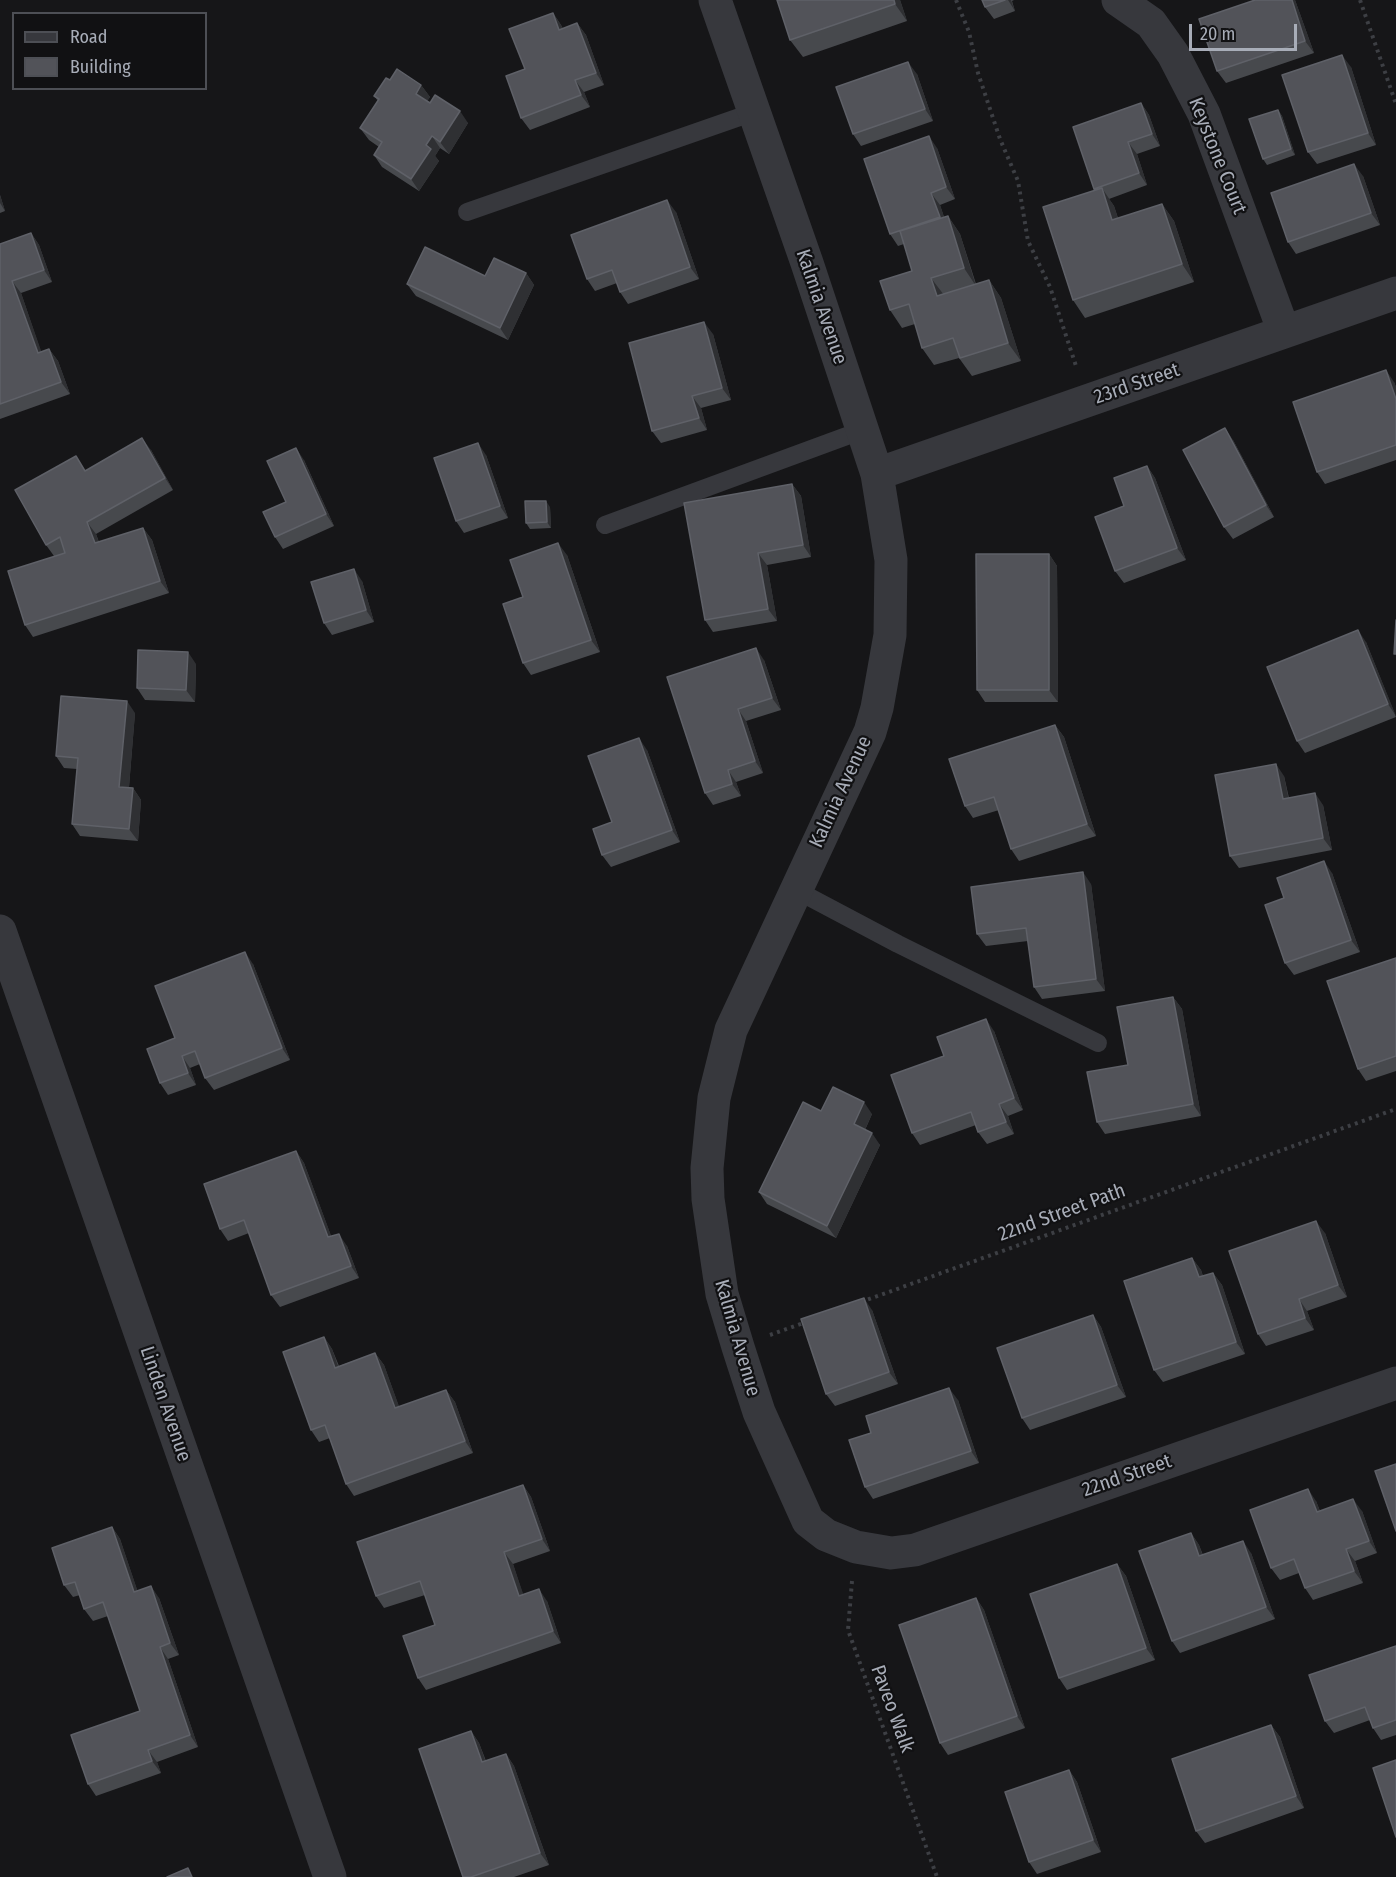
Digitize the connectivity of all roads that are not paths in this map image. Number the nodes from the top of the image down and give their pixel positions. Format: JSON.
{"nodes":[{"id":1,"x":715,"y":0,"type":"edge"},
{"id":2,"x":1118,"y":0,"type":"edge"},
{"id":3,"x":754,"y":112,"type":"junction"},
{"id":4,"x":467,"y":212,"type":"dead end"},
{"id":5,"x":1396,"y":293,"type":"edge"},
{"id":6,"x":1284,"y":332,"type":"junction"},
{"id":7,"x":863,"y":430,"type":"junction"},
{"id":8,"x":877,"y":474,"type":"junction"},
{"id":9,"x":605,"y":525,"type":"dead end"},
{"id":10,"x":796,"y":890,"type":"junction"},
{"id":11,"x":3,"y":946,"type":"edge"},
{"id":12,"x":1098,"y":1043,"type":"dead end"},
{"id":13,"x":1396,"y":1383,"type":"edge"},
{"id":14,"x":856,"y":1547,"type":"joint"},
{"id":15,"x":330,"y":1877,"type":"edge"}],
"edges":[{"from":1,"to":3,"type":"street","name":"Kalmia Avenue"},
{"from":2,"to":6,"type":"street","name":"Keystone Court"},
{"from":3,"to":4,"type":"lane"},
{"from":3,"to":7,"type":"street","name":"Kalmia Avenue"},
{"from":5,"to":6,"type":"street","name":"23rd Street"},
{"from":6,"to":8,"type":"street","name":"23rd Street"},
{"from":7,"to":8,"type":"street","name":"Kalmia Avenue"},
{"from":7,"to":9,"type":"lane"},
{"from":8,"to":10,"type":"street","name":"Kalmia Avenue"},
{"from":10,"to":12,"type":"lane"},
{"from":10,"to":14,"type":"street","name":"Kalmia Avenue"},
{"from":11,"to":15,"type":"street","name":"Linden Avenue"},
{"from":13,"to":14,"type":"street","name":"22nd Street"}]}
